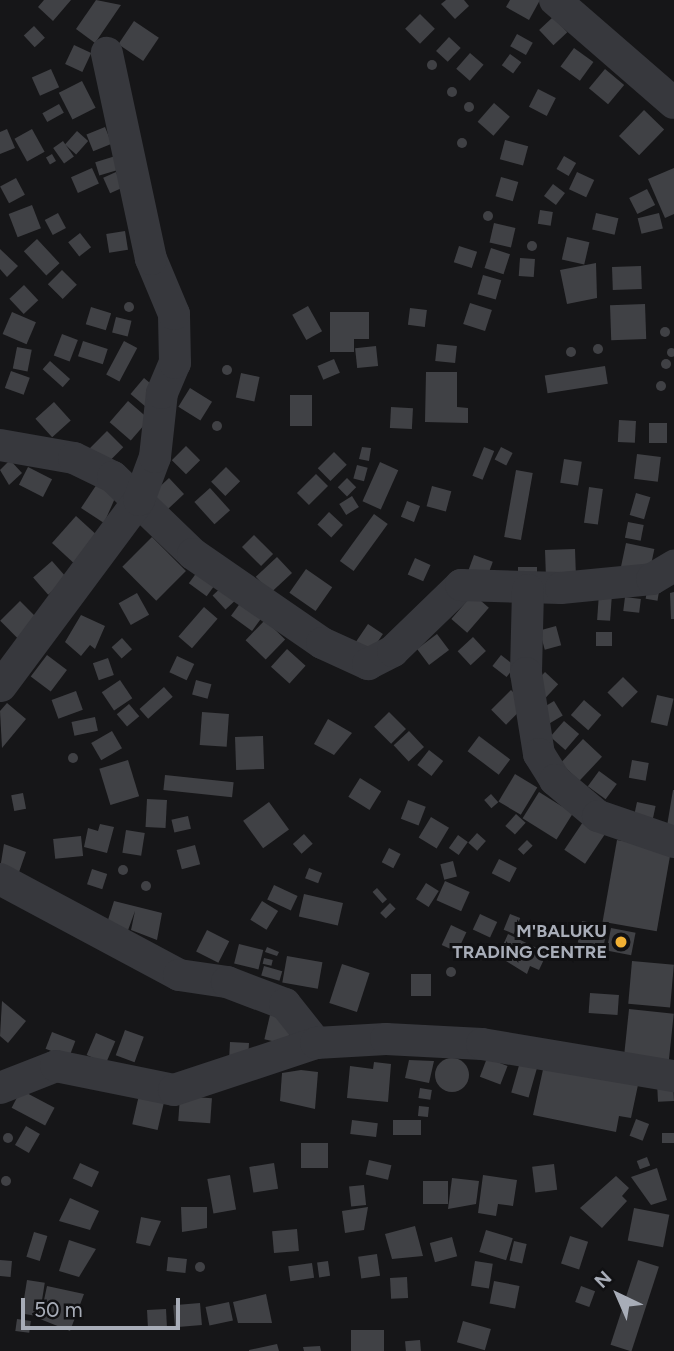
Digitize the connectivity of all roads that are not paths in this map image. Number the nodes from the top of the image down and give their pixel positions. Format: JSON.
{"nodes":[{"id":1,"x":555,"y":0,"type":"edge"},
{"id":2,"x":107,"y":53,"type":"dead end"},
{"id":3,"x":674,"y":103,"type":"edge"},
{"id":4,"x":0,"y":445,"type":"edge"},
{"id":5,"x":139,"y":500,"type":"junction"},
{"id":6,"x":674,"y":566,"type":"edge"},
{"id":7,"x":528,"y":590,"type":"junction"},
{"id":8,"x":1,"y":686,"type":"edge"},
{"id":9,"x":674,"y":842,"type":"edge"},
{"id":10,"x":0,"y":879,"type":"edge"},
{"id":11,"x":316,"y":1043,"type":"junction"},
{"id":12,"x":674,"y":1076,"type":"edge"},
{"id":13,"x":0,"y":1088,"type":"edge"}],
"edges":[{"from":1,"to":3,"type":"street"},
{"from":2,"to":5,"type":"street"},
{"from":4,"to":5,"type":"street"},
{"from":5,"to":7,"type":"street"},
{"from":5,"to":8,"type":"street"},
{"from":6,"to":7,"type":"street"},
{"from":7,"to":9,"type":"street"},
{"from":10,"to":11,"type":"street"},
{"from":11,"to":12,"type":"street"},
{"from":11,"to":13,"type":"street"}]}
